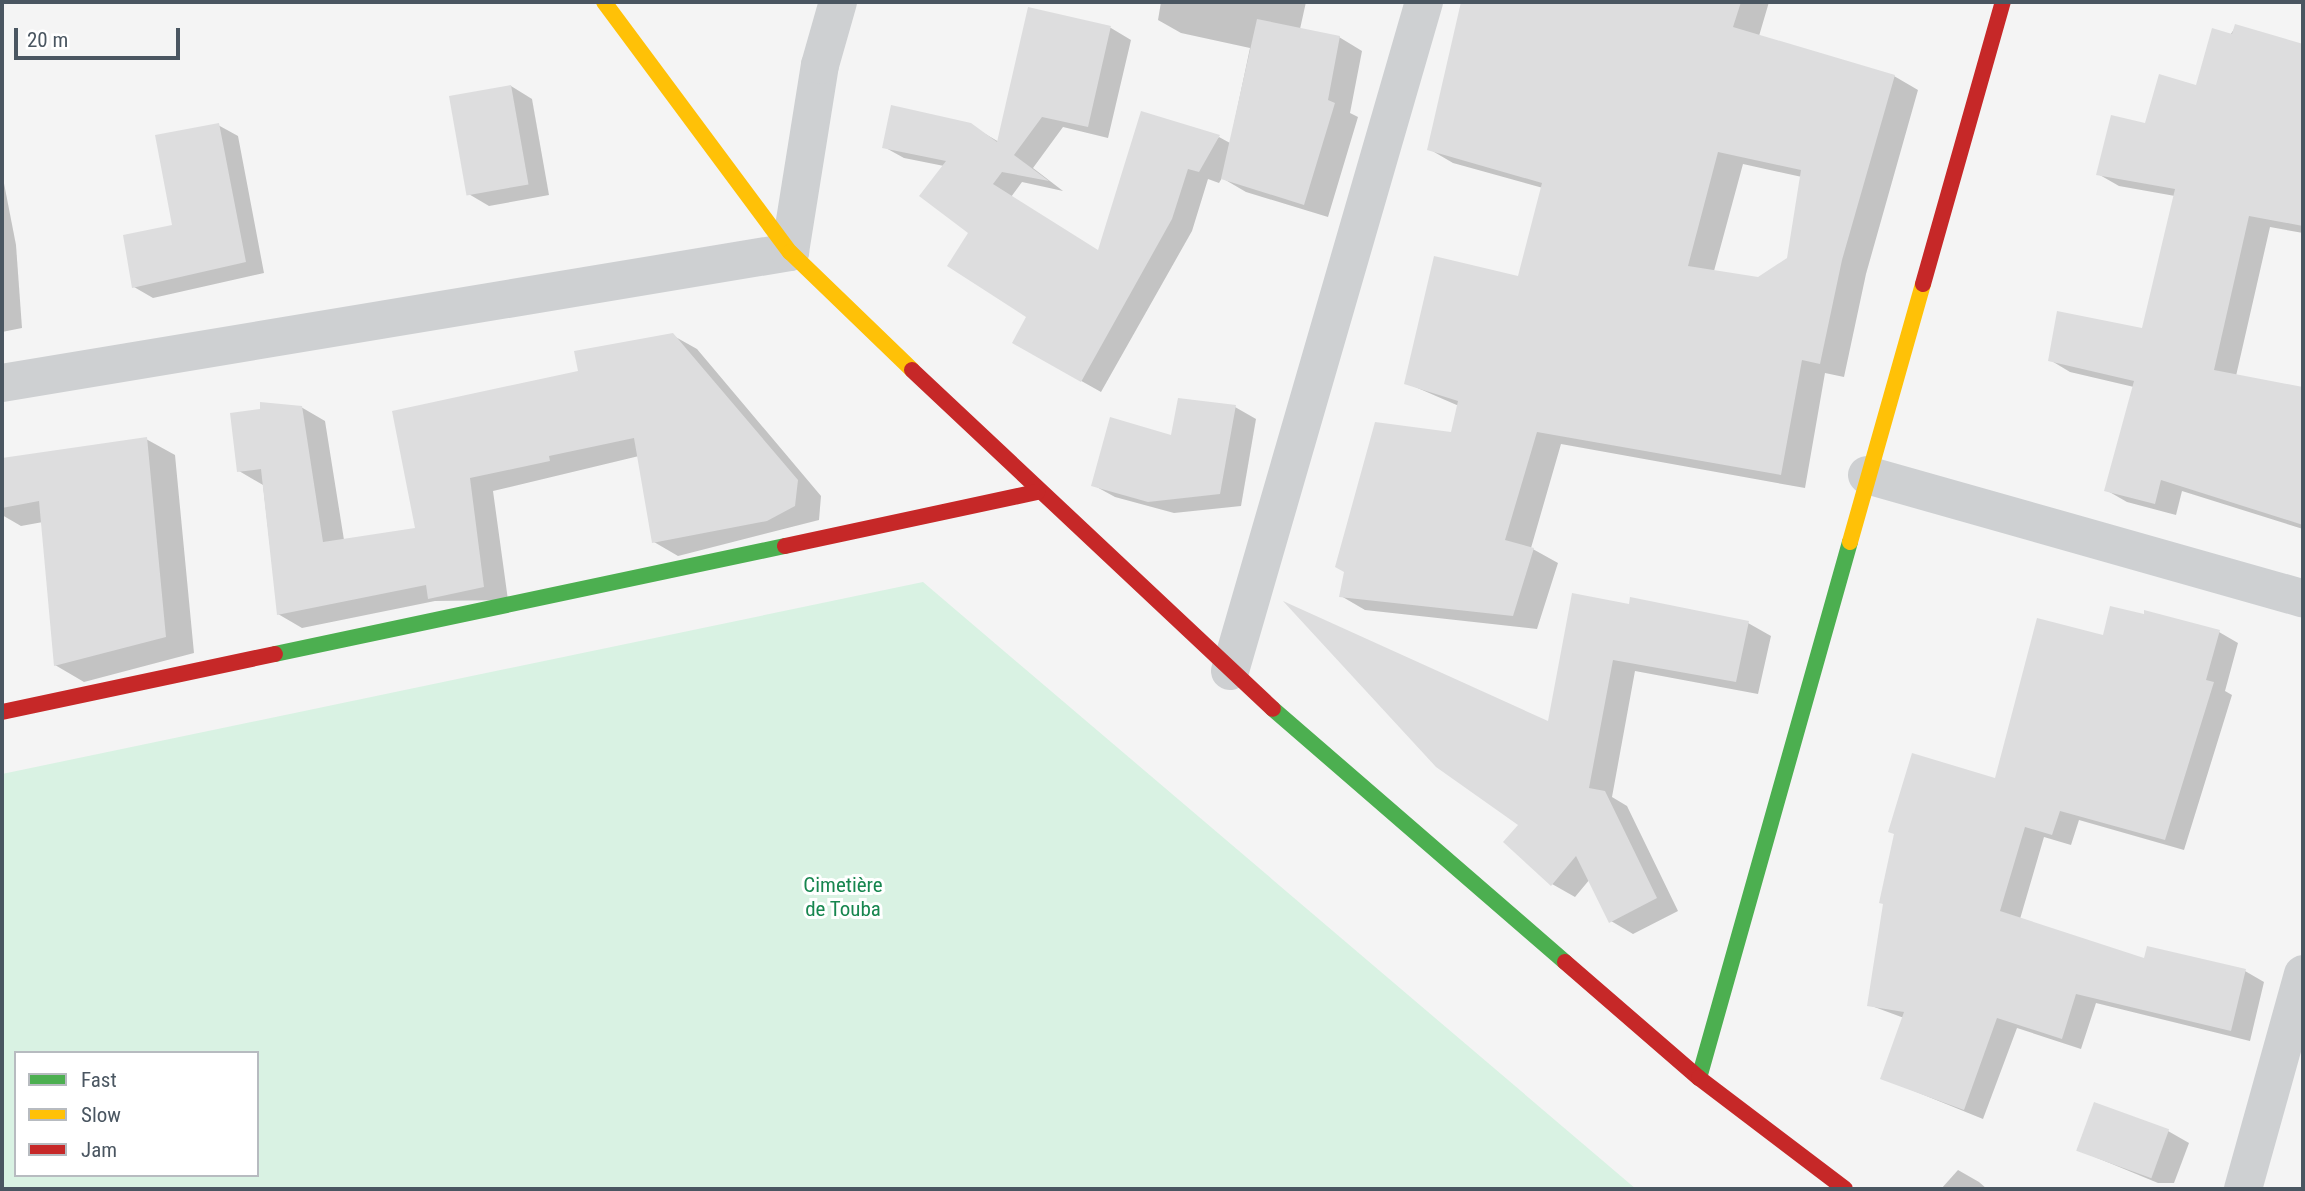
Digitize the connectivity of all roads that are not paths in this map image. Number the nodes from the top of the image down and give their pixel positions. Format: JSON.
{"nodes":[{"id":1,"x":604,"y":2,"type":"edge"},
{"id":2,"x":838,"y":2,"type":"edge"},
{"id":3,"x":1424,"y":2,"type":"edge"},
{"id":4,"x":2003,"y":2,"type":"edge"},
{"id":5,"x":790,"y":252,"type":"junction"},
{"id":6,"x":2,"y":383,"type":"edge"},
{"id":7,"x":1867,"y":475,"type":"junction"},
{"id":8,"x":1037,"y":492,"type":"junction"},
{"id":9,"x":2303,"y":598,"type":"edge"},
{"id":10,"x":1230,"y":671,"type":"junction"},
{"id":11,"x":2,"y":712,"type":"edge"},
{"id":12,"x":2303,"y":974,"type":"edge"},
{"id":13,"x":1699,"y":1078,"type":"junction"},
{"id":14,"x":1845,"y":1189,"type":"edge"},
{"id":15,"x":2243,"y":1189,"type":"edge"}],
"edges":[{"from":1,"to":5,"type":"street"},
{"from":2,"to":5,"type":"street"},
{"from":3,"to":10,"type":"street"},
{"from":4,"to":7,"type":"street"},
{"from":5,"to":6,"type":"street"},
{"from":5,"to":8,"type":"street"},
{"from":7,"to":9,"type":"street"},
{"from":7,"to":13,"type":"street"},
{"from":8,"to":10,"type":"street"},
{"from":8,"to":11,"type":"street"},
{"from":10,"to":13,"type":"street"},
{"from":12,"to":15,"type":"street"},
{"from":13,"to":14,"type":"street"}]}
